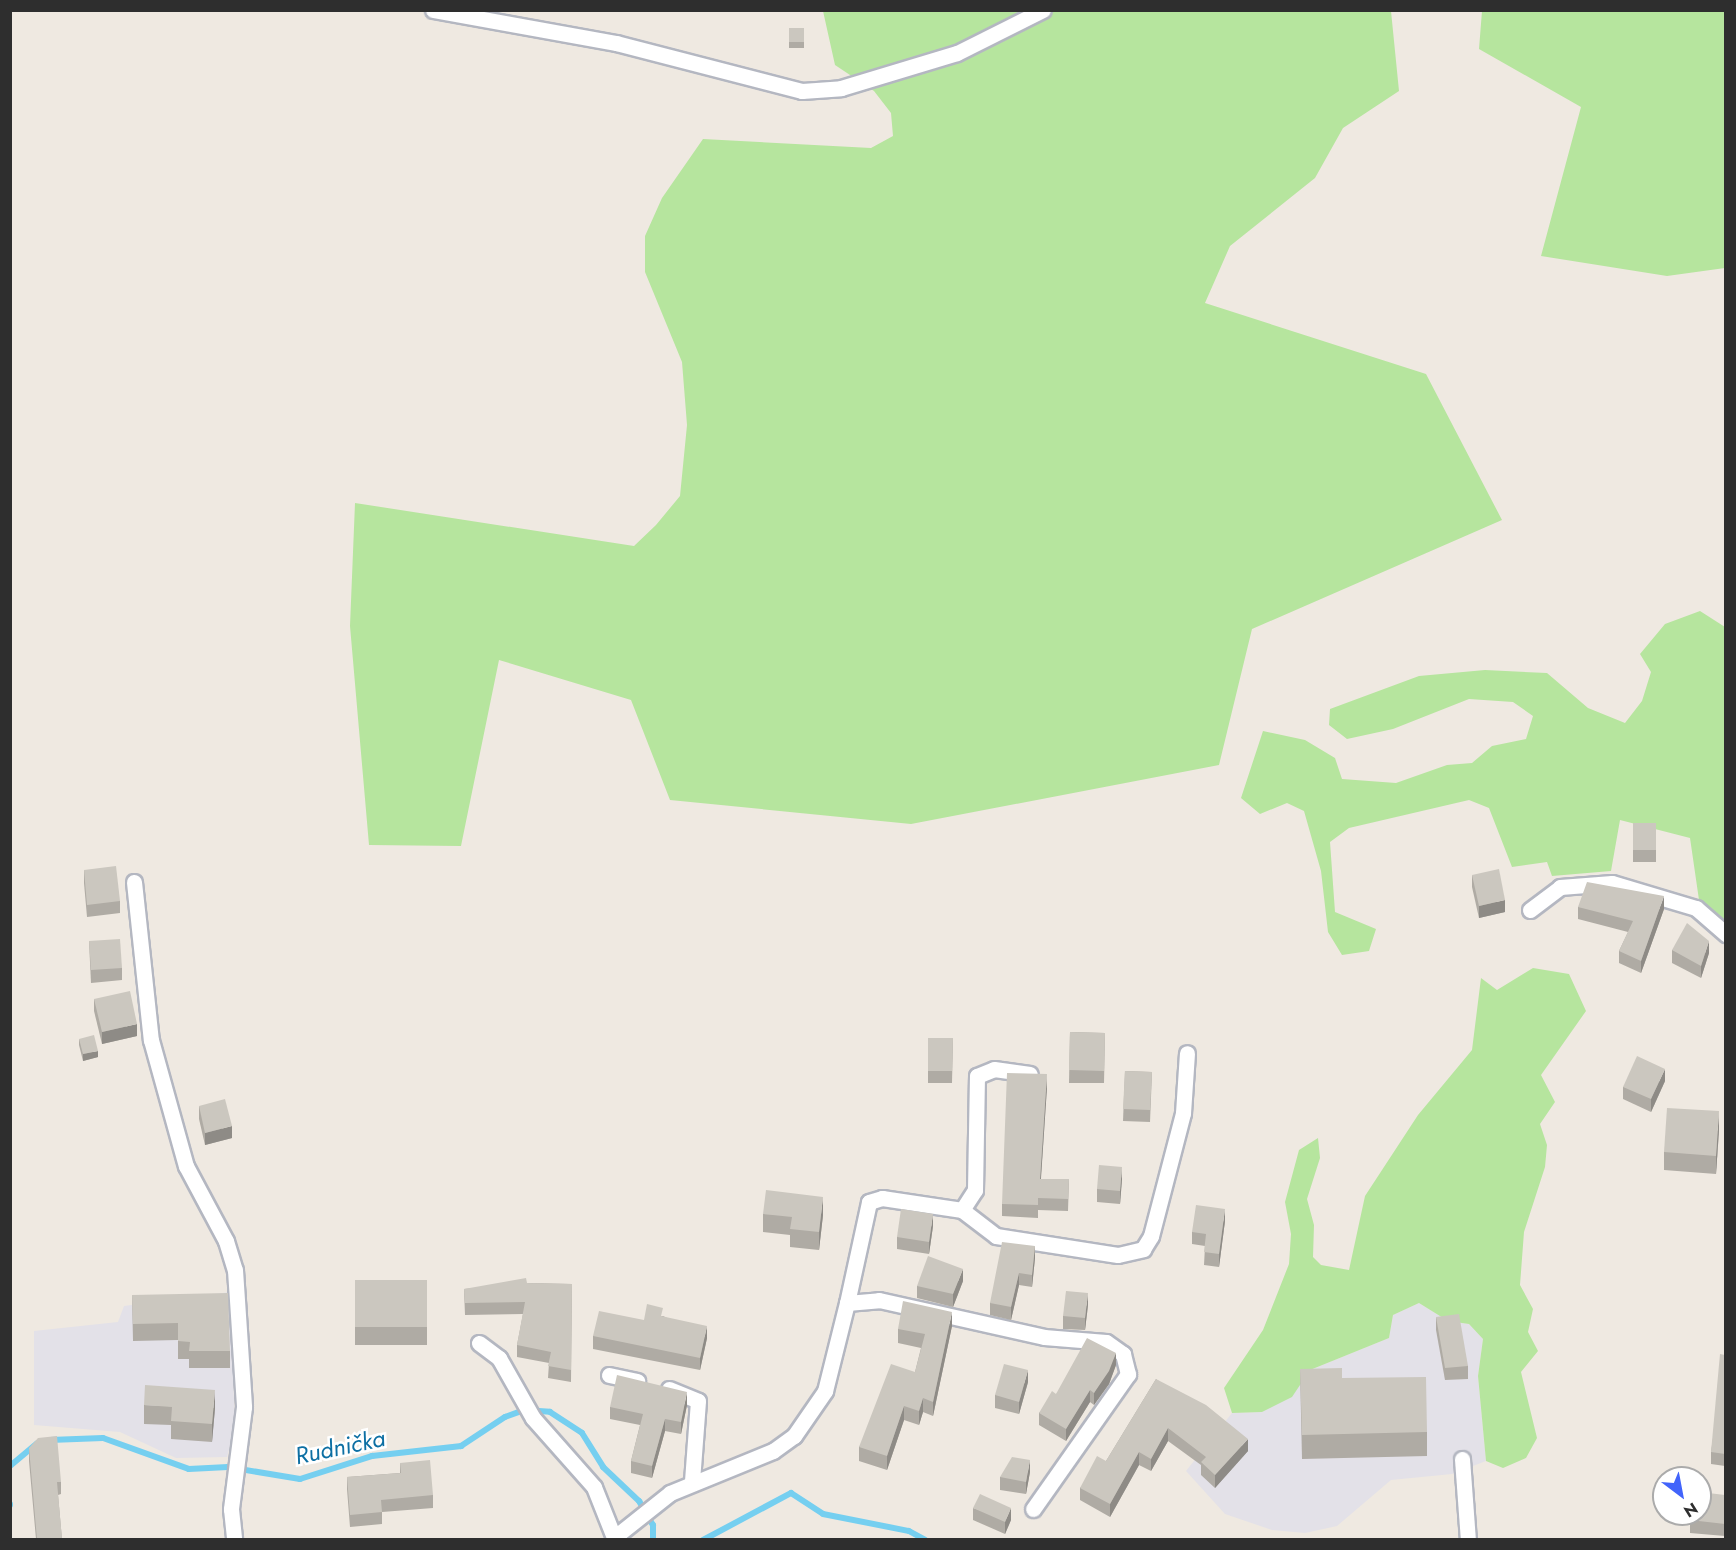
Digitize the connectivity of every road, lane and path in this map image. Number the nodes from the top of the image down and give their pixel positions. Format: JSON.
{"nodes":[{"id":1,"x":433,"y":10,"type":"edge"},
{"id":2,"x":1042,"y":10,"type":"edge"},
{"id":3,"x":134,"y":882,"type":"dead end"},
{"id":4,"x":1530,"y":910,"type":"dead end"},
{"id":5,"x":1725,"y":934,"type":"edge"},
{"id":6,"x":1187,"y":1053,"type":"dead end"},
{"id":7,"x":1029,"y":1074,"type":"edge"},
{"id":8,"x":962,"y":1210,"type":"junction"},
{"id":9,"x":847,"y":1303,"type":"junction"},
{"id":10,"x":479,"y":1343,"type":"dead end"},
{"id":11,"x":609,"y":1375,"type":"dead end"},
{"id":12,"x":1462,"y":1459,"type":"dead end"},
{"id":13,"x":692,"y":1481,"type":"junction"},
{"id":14,"x":1033,"y":1509,"type":"dead end"},
{"id":15,"x":616,"y":1538,"type":"edge"},
{"id":16,"x":234,"y":1539,"type":"edge"},
{"id":17,"x":1468,"y":1539,"type":"edge"}],
"edges":[{"from":1,"to":2,"type":"street"},
{"from":3,"to":16,"type":"street"},
{"from":4,"to":5,"type":"street"},
{"from":6,"to":8,"type":"street"},
{"from":7,"to":8,"type":"street"},
{"from":8,"to":9,"type":"street"},
{"from":9,"to":13,"type":"street"},
{"from":9,"to":14,"type":"street"},
{"from":10,"to":15,"type":"street"},
{"from":11,"to":13,"type":"street"},
{"from":12,"to":17,"type":"street"},
{"from":13,"to":15,"type":"street"}]}
